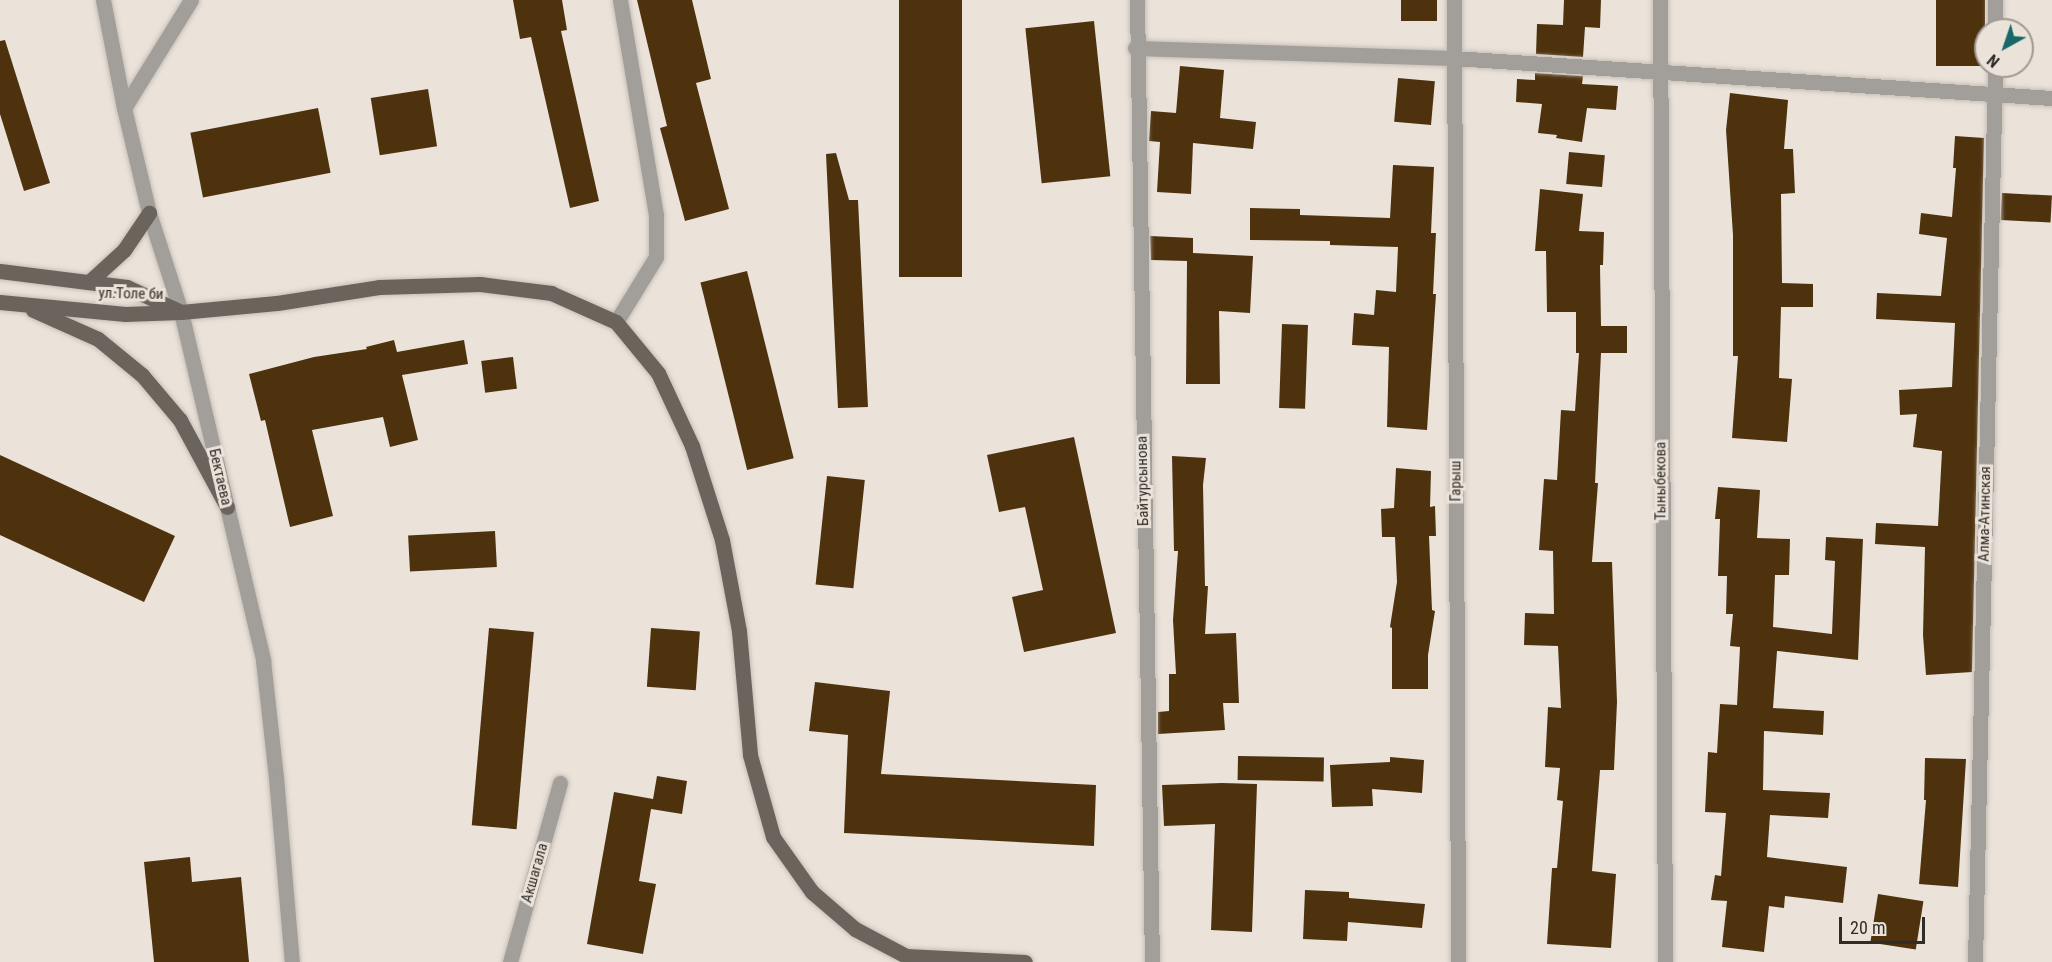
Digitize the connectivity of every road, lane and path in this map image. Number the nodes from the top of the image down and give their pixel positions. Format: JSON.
{"nodes":[{"id":1,"x":103,"y":0,"type":"edge"},
{"id":2,"x":620,"y":0,"type":"edge"},
{"id":3,"x":1137,"y":0,"type":"edge"},
{"id":4,"x":1454,"y":0,"type":"edge"},
{"id":5,"x":1660,"y":0,"type":"edge"},
{"id":6,"x":1995,"y":0,"type":"edge"},
{"id":7,"x":188,"y":1,"type":"edge"},
{"id":8,"x":1995,"y":18,"type":"edge"},
{"id":9,"x":1136,"y":48,"type":"junction"},
{"id":10,"x":1454,"y":58,"type":"junction"},
{"id":11,"x":1658,"y":71,"type":"junction"},
{"id":12,"x":1995,"y":78,"type":"edge"},
{"id":13,"x":1995,"y":96,"type":"junction"},
{"id":14,"x":2052,"y":98,"type":"edge"},
{"id":15,"x":124,"y":108,"type":"junction"},
{"id":16,"x":149,"y":213,"type":"junction"},
{"id":17,"x":0,"y":271,"type":"edge"},
{"id":18,"x":89,"y":282,"type":"junction"},
{"id":19,"x":0,"y":302,"type":"edge"},
{"id":20,"x":19,"y":304,"type":"junction"},
{"id":21,"x":182,"y":312,"type":"junction"},
{"id":22,"x":616,"y":322,"type":"junction"},
{"id":23,"x":227,"y":507,"type":"junction"},
{"id":24,"x":560,"y":783,"type":"dead end"},
{"id":25,"x":906,"y":959,"type":"edge"},
{"id":26,"x":292,"y":962,"type":"edge"},
{"id":27,"x":510,"y":962,"type":"edge"},
{"id":28,"x":1025,"y":962,"type":"edge"},
{"id":29,"x":1152,"y":962,"type":"edge"},
{"id":30,"x":1458,"y":962,"type":"edge"},
{"id":31,"x":1665,"y":962,"type":"edge"},
{"id":32,"x":1975,"y":962,"type":"edge"}],
"edges":[{"from":1,"to":15,"type":"street","name":"Бектаева"},
{"from":2,"to":22,"type":"street"},
{"from":3,"to":9,"type":"street","name":"Байтурсынова"},
{"from":4,"to":10,"type":"street","name":"Гарыш"},
{"from":5,"to":11,"type":"street","name":"Тыныбекова"},
{"from":6,"to":8,"type":"street"},
{"from":7,"to":15,"type":"street"},
{"from":9,"to":10,"type":"street"},
{"from":9,"to":29,"type":"street","name":"Байтурсынова"},
{"from":10,"to":11,"type":"street"},
{"from":10,"to":30,"type":"street","name":"Гарыш"},
{"from":11,"to":13,"type":"street"},
{"from":11,"to":31,"type":"street","name":"Тыныбекова"},
{"from":12,"to":13,"type":"street","name":"Алма-Атинская"},
{"from":13,"to":14,"type":"street"},
{"from":13,"to":32,"type":"street","name":"Алма-Атинская"},
{"from":15,"to":16,"type":"street","name":"Бектаева"},
{"from":16,"to":18,"type":"main road"},
{"from":16,"to":21,"type":"street","name":"Бектаева"},
{"from":17,"to":18,"type":"main road","name":"ул.Толе би"},
{"from":18,"to":21,"type":"main road","name":"ул.Толе би"},
{"from":19,"to":20,"type":"main road","name":"ул.Толе би"},
{"from":20,"to":21,"type":"main road","name":"ул.Толе би"},
{"from":20,"to":23,"type":"main road"},
{"from":21,"to":22,"type":"main road"},
{"from":21,"to":23,"type":"street","name":"Бектаева"},
{"from":22,"to":25,"type":"main road"},
{"from":23,"to":26,"type":"street","name":"Бектаева"},
{"from":24,"to":27,"type":"street","name":"Акшагала"},
{"from":25,"to":28,"type":"main road"}]}
